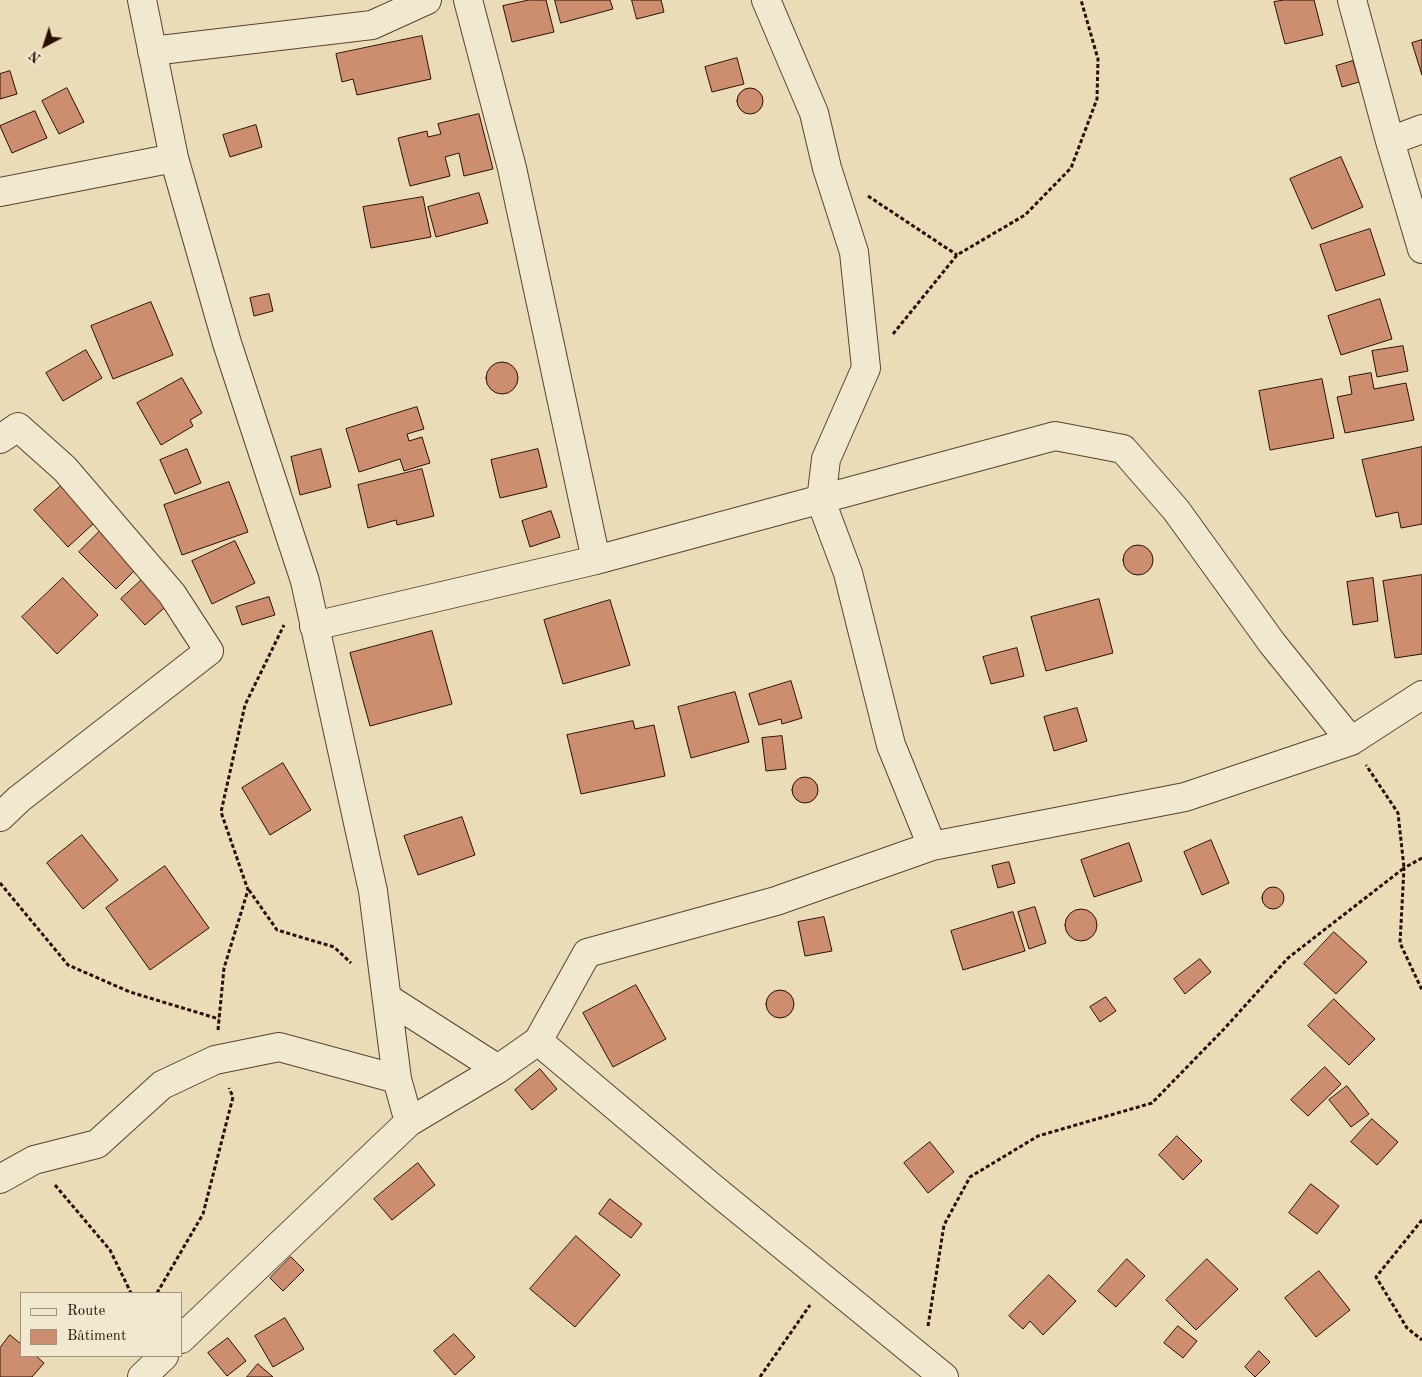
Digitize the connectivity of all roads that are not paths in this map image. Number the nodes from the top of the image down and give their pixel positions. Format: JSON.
{"nodes":[{"id":1,"x":142,"y":0,"type":"edge"},
{"id":2,"x":427,"y":0,"type":"edge"},
{"id":3,"x":468,"y":0,"type":"edge"},
{"id":4,"x":766,"y":0,"type":"edge"},
{"id":5,"x":1352,"y":0,"type":"edge"},
{"id":6,"x":152,"y":51,"type":"junction"},
{"id":7,"x":1422,"y":129,"type":"edge"},
{"id":8,"x":1390,"y":141,"type":"junction"},
{"id":9,"x":174,"y":158,"type":"junction"},
{"id":10,"x":0,"y":192,"type":"edge"},
{"id":11,"x":1422,"y":249,"type":"edge"},
{"id":12,"x":0,"y":439,"type":"edge"},
{"id":13,"x":821,"y":501,"type":"junction"},
{"id":14,"x":596,"y":560,"type":"junction"},
{"id":15,"x":314,"y":626,"type":"junction"},
{"id":16,"x":1422,"y":695,"type":"edge"},
{"id":17,"x":1351,"y":741,"type":"junction"},
{"id":18,"x":0,"y":817,"type":"edge"},
{"id":19,"x":932,"y":846,"type":"junction"},
{"id":20,"x":387,"y":998,"type":"junction"},
{"id":21,"x":538,"y":1041,"type":"junction"},
{"id":22,"x":498,"y":1069,"type":"junction"},
{"id":23,"x":397,"y":1079,"type":"junction"},
{"id":24,"x":409,"y":1122,"type":"junction"},
{"id":25,"x":0,"y":1179,"type":"edge"},
{"id":26,"x":182,"y":1338,"type":"edge"},
{"id":27,"x":163,"y":1357,"type":"edge"},
{"id":28,"x":142,"y":1377,"type":"edge"},
{"id":29,"x":944,"y":1377,"type":"edge"}],
"edges":[{"from":1,"to":6,"type":"street"},
{"from":2,"to":6,"type":"street"},
{"from":3,"to":14,"type":"street"},
{"from":4,"to":13,"type":"street"},
{"from":5,"to":8,"type":"street"},
{"from":6,"to":9,"type":"street"},
{"from":7,"to":8,"type":"street"},
{"from":8,"to":11,"type":"street"},
{"from":9,"to":10,"type":"street"},
{"from":9,"to":15,"type":"street"},
{"from":12,"to":18,"type":"street"},
{"from":13,"to":14,"type":"street"},
{"from":13,"to":17,"type":"street"},
{"from":13,"to":19,"type":"street"},
{"from":14,"to":15,"type":"street"},
{"from":15,"to":20,"type":"street"},
{"from":16,"to":17,"type":"street"},
{"from":17,"to":19,"type":"street"},
{"from":19,"to":21,"type":"street"},
{"from":20,"to":22,"type":"street"},
{"from":20,"to":23,"type":"street"},
{"from":21,"to":22,"type":"street"},
{"from":21,"to":29,"type":"street"},
{"from":22,"to":24,"type":"street"},
{"from":23,"to":24,"type":"street"},
{"from":23,"to":25,"type":"street"},
{"from":24,"to":26,"type":"street"},
{"from":27,"to":28,"type":"street"}]}
